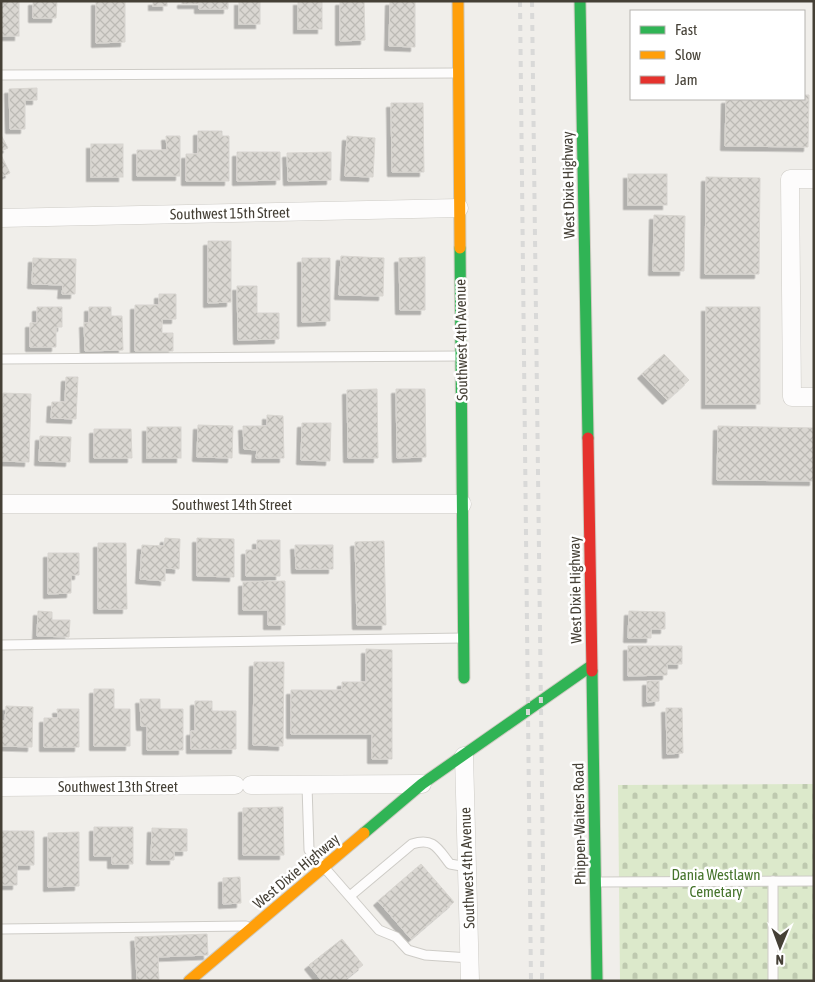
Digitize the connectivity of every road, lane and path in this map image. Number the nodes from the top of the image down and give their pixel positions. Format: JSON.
{"nodes":[{"id":1,"x":458,"y":1,"type":"edge"},
{"id":2,"x":580,"y":1,"type":"edge"},
{"id":3,"x":458,"y":73,"type":"junction"},
{"id":4,"x":1,"y":75,"type":"edge"},
{"id":5,"x":814,"y":179,"type":"edge"},
{"id":6,"x":460,"y":208,"type":"junction"},
{"id":7,"x":1,"y":218,"type":"edge"},
{"id":8,"x":461,"y":356,"type":"junction"},
{"id":9,"x":1,"y":359,"type":"edge"},
{"id":10,"x":814,"y":397,"type":"edge"},
{"id":11,"x":1,"y":504,"type":"edge"},
{"id":12,"x":462,"y":504,"type":"junction"},
{"id":13,"x":463,"y":638,"type":"junction"},
{"id":14,"x":1,"y":645,"type":"edge"},
{"id":15,"x":591,"y":666,"type":"junction"},
{"id":16,"x":464,"y":678,"type":"dead end"},
{"id":17,"x":464,"y":756,"type":"junction"},
{"id":18,"x":422,"y":784,"type":"junction"},
{"id":19,"x":307,"y":785,"type":"junction"},
{"id":20,"x":1,"y":787,"type":"edge"},
{"id":21,"x":324,"y":867,"type":"junction"},
{"id":22,"x":467,"y":867,"type":"junction"},
{"id":23,"x":773,"y":881,"type":"junction"},
{"id":24,"x":814,"y":881,"type":"edge"},
{"id":25,"x":595,"y":882,"type":"junction"},
{"id":26,"x":350,"y":896,"type":"junction"},
{"id":27,"x":254,"y":926,"type":"junction"},
{"id":28,"x":1,"y":929,"type":"edge"},
{"id":29,"x":470,"y":958,"type":"junction"},
{"id":30,"x":189,"y":981,"type":"edge"},
{"id":31,"x":470,"y":981,"type":"edge"},
{"id":32,"x":597,"y":981,"type":"edge"},
{"id":33,"x":773,"y":981,"type":"edge"}],
"edges":[{"from":1,"to":3,"type":"main road","name":"Southwest 4th Avenue"},
{"from":2,"to":15,"type":"main road","name":"West Dixie Highway"},
{"from":3,"to":4,"type":"lane"},
{"from":3,"to":6,"type":"main road","name":"Southwest 4th Avenue"},
{"from":5,"to":10,"type":"street"},
{"from":6,"to":7,"type":"street","name":"Southwest 15th Street"},
{"from":6,"to":8,"type":"main road","name":"Southwest 4th Avenue"},
{"from":8,"to":9,"type":"lane"},
{"from":8,"to":12,"type":"main road","name":"Southwest 4th Avenue"},
{"from":11,"to":12,"type":"street","name":"Southwest 14th Street"},
{"from":12,"to":13,"type":"main road","name":"Southwest 4th Avenue"},
{"from":13,"to":14,"type":"lane"},
{"from":13,"to":16,"type":"main road","name":"Southwest 4th Avenue"},
{"from":15,"to":17,"type":"main road","name":"West Dixie Highway"},
{"from":15,"to":25,"type":"main road","name":"Phippen-Waiters Road"},
{"from":17,"to":18,"type":"main road","name":"West Dixie Highway"},
{"from":17,"to":22,"type":"street","name":"Southwest 4th Avenue"},
{"from":18,"to":19,"type":"street","name":"Southwest 13th Street"},
{"from":18,"to":21,"type":"main road","name":"West Dixie Highway"},
{"from":19,"to":20,"type":"street","name":"Southwest 13th Street"},
{"from":19,"to":21,"type":"lane"},
{"from":21,"to":26,"type":"lane"},
{"from":21,"to":27,"type":"main road","name":"West Dixie Highway"},
{"from":22,"to":26,"type":"lane"},
{"from":22,"to":29,"type":"street","name":"Southwest 4th Avenue"},
{"from":23,"to":24,"type":"lane"},
{"from":23,"to":25,"type":"lane"},
{"from":23,"to":33,"type":"lane"},
{"from":25,"to":32,"type":"main road","name":"Phippen-Waiters Road"},
{"from":26,"to":29,"type":"lane"},
{"from":27,"to":28,"type":"lane"},
{"from":27,"to":30,"type":"main road","name":"West Dixie Highway"},
{"from":29,"to":31,"type":"street","name":"Southwest 4th Avenue"}]}
